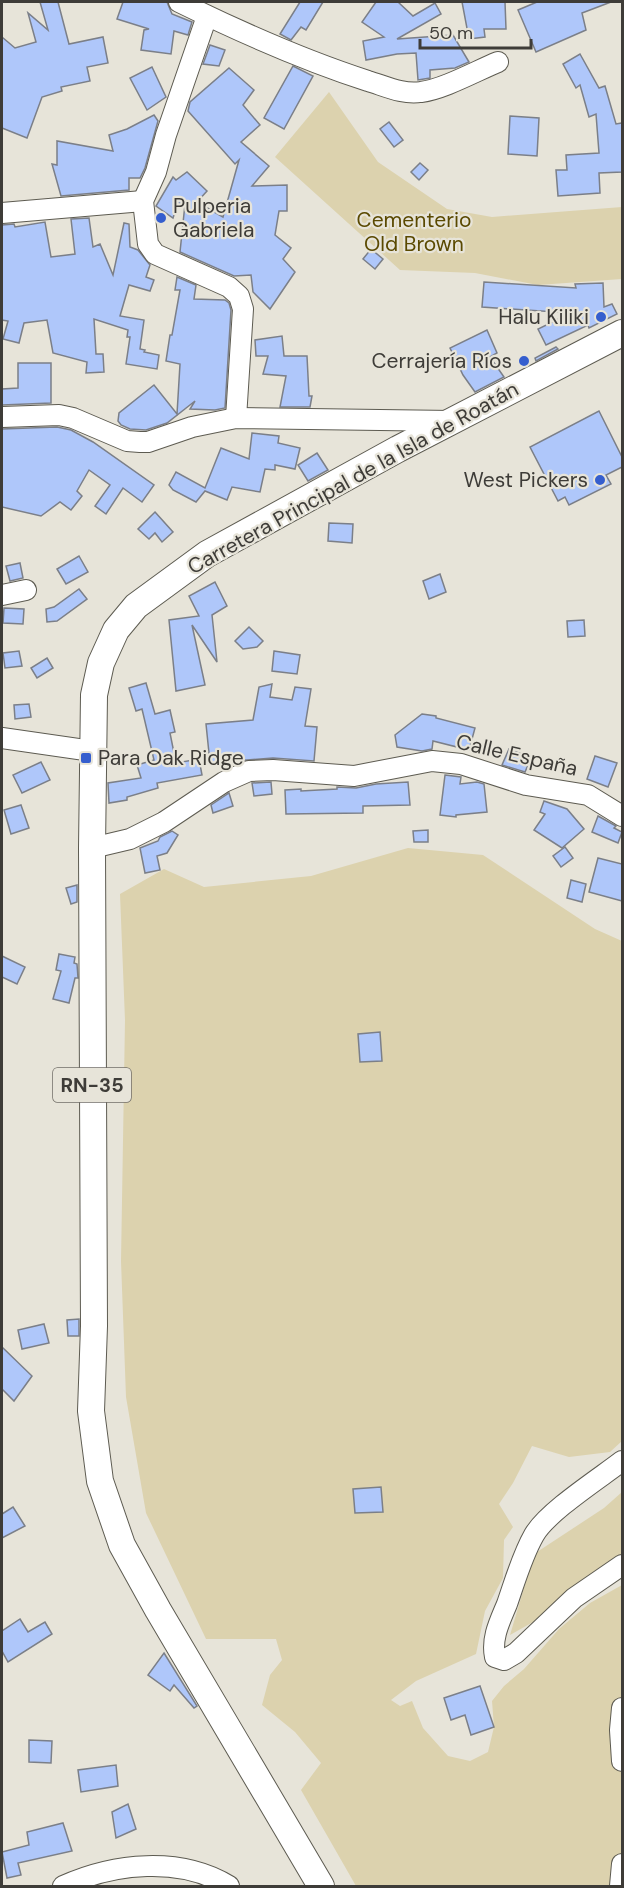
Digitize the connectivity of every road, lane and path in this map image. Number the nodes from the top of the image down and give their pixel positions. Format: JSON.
{"nodes":[{"id":1,"x":179,"y":2,"type":"edge"},
{"id":2,"x":207,"y":15,"type":"junction"},
{"id":3,"x":498,"y":62,"type":"dead end"},
{"id":4,"x":143,"y":201,"type":"junction"},
{"id":5,"x":2,"y":213,"type":"edge"},
{"id":6,"x":622,"y":333,"type":"edge"},
{"id":7,"x":2,"y":417,"type":"edge"},
{"id":8,"x":236,"y":418,"type":"junction"},
{"id":9,"x":455,"y":421,"type":"junction"},
{"id":10,"x":26,"y":590,"type":"dead end"},
{"id":11,"x":2,"y":594,"type":"edge"},
{"id":12,"x":2,"y":738,"type":"edge"},
{"id":13,"x":92,"y":751,"type":"junction"},
{"id":14,"x":622,"y":816,"type":"edge"},
{"id":15,"x":92,"y":848,"type":"junction"},
{"id":16,"x":622,"y":1461,"type":"edge"},
{"id":17,"x":622,"y":1565,"type":"edge"},
{"id":18,"x":622,"y":1708,"type":"edge"},
{"id":19,"x":622,"y":1761,"type":"edge"},
{"id":20,"x":622,"y":1864,"type":"edge"},
{"id":21,"x":63,"y":1887,"type":"edge"},
{"id":22,"x":229,"y":1887,"type":"edge"},
{"id":23,"x":321,"y":1887,"type":"edge"},
{"id":24,"x":620,"y":1887,"type":"edge"}],
"edges":[{"from":1,"to":2,"type":"street"},
{"from":2,"to":3,"type":"street"},
{"from":2,"to":4,"type":"street"},
{"from":4,"to":5,"type":"street"},
{"from":4,"to":8,"type":"street"},
{"from":6,"to":9,"type":"main road","name":"Carretera Principal de la Isla de Roatán","number":"RN-35"},
{"from":7,"to":8,"type":"street"},
{"from":8,"to":9,"type":"street"},
{"from":9,"to":13,"type":"main road","name":"Carretera Principal de la Isla de Roatán","number":"RN-35"},
{"from":10,"to":11,"type":"street"},
{"from":12,"to":13,"type":"street"},
{"from":13,"to":15,"type":"main road","name":"Carretera Principal de la Isla de Roatán","number":"RN-35"},
{"from":14,"to":15,"type":"street","name":"Calle España"},
{"from":15,"to":23,"type":"main road","name":"Carretera Principal de la Isla de Roatán","number":"RN-35"},
{"from":16,"to":17,"type":"street"},
{"from":18,"to":19,"type":"street"},
{"from":20,"to":24,"type":"street"},
{"from":21,"to":22,"type":"street"}]}
